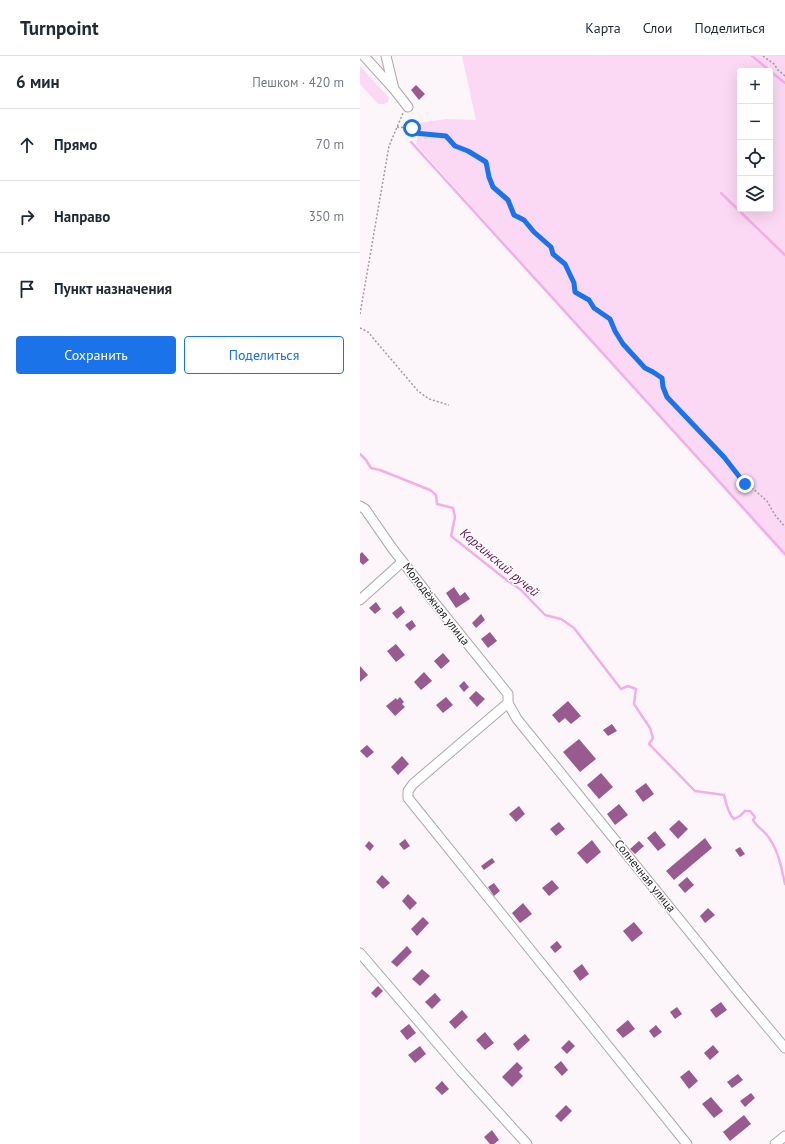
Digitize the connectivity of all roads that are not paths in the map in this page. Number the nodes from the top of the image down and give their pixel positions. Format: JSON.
{"nodes":[{"id":1,"x":364,"y":56,"type":"edge"},
{"id":2,"x":386,"y":56,"type":"edge"},
{"id":3,"x":394,"y":89,"type":"junction"},
{"id":4,"x":406,"y":111,"type":"road end"},
{"id":5,"x":360,"y":506,"type":"edge"},
{"id":6,"x":402,"y":562,"type":"junction"},
{"id":7,"x":360,"y":600,"type":"edge"},
{"id":8,"x":508,"y":704,"type":"junction"},
{"id":9,"x":360,"y":953,"type":"edge"},
{"id":10,"x":785,"y":1048,"type":"edge"},
{"id":11,"x":785,"y":1136,"type":"edge"},
{"id":12,"x":527,"y":1144,"type":"edge"},
{"id":13,"x":687,"y":1144,"type":"edge"},
{"id":14,"x":775,"y":1144,"type":"edge"}],
"edges":[{"from":1,"to":3,"type":"street"},
{"from":2,"to":3,"type":"street"},
{"from":3,"to":4,"type":"street"},
{"from":5,"to":6,"type":"street","name":"Молодёжная улица"},
{"from":6,"to":7,"type":"street"},
{"from":6,"to":8,"type":"street","name":"Молодёжная улица"},
{"from":8,"to":10,"type":"street","name":"Солнечная улица"},
{"from":8,"to":13,"type":"street"},
{"from":9,"to":12,"type":"street"},
{"from":11,"to":14,"type":"street"}]}
